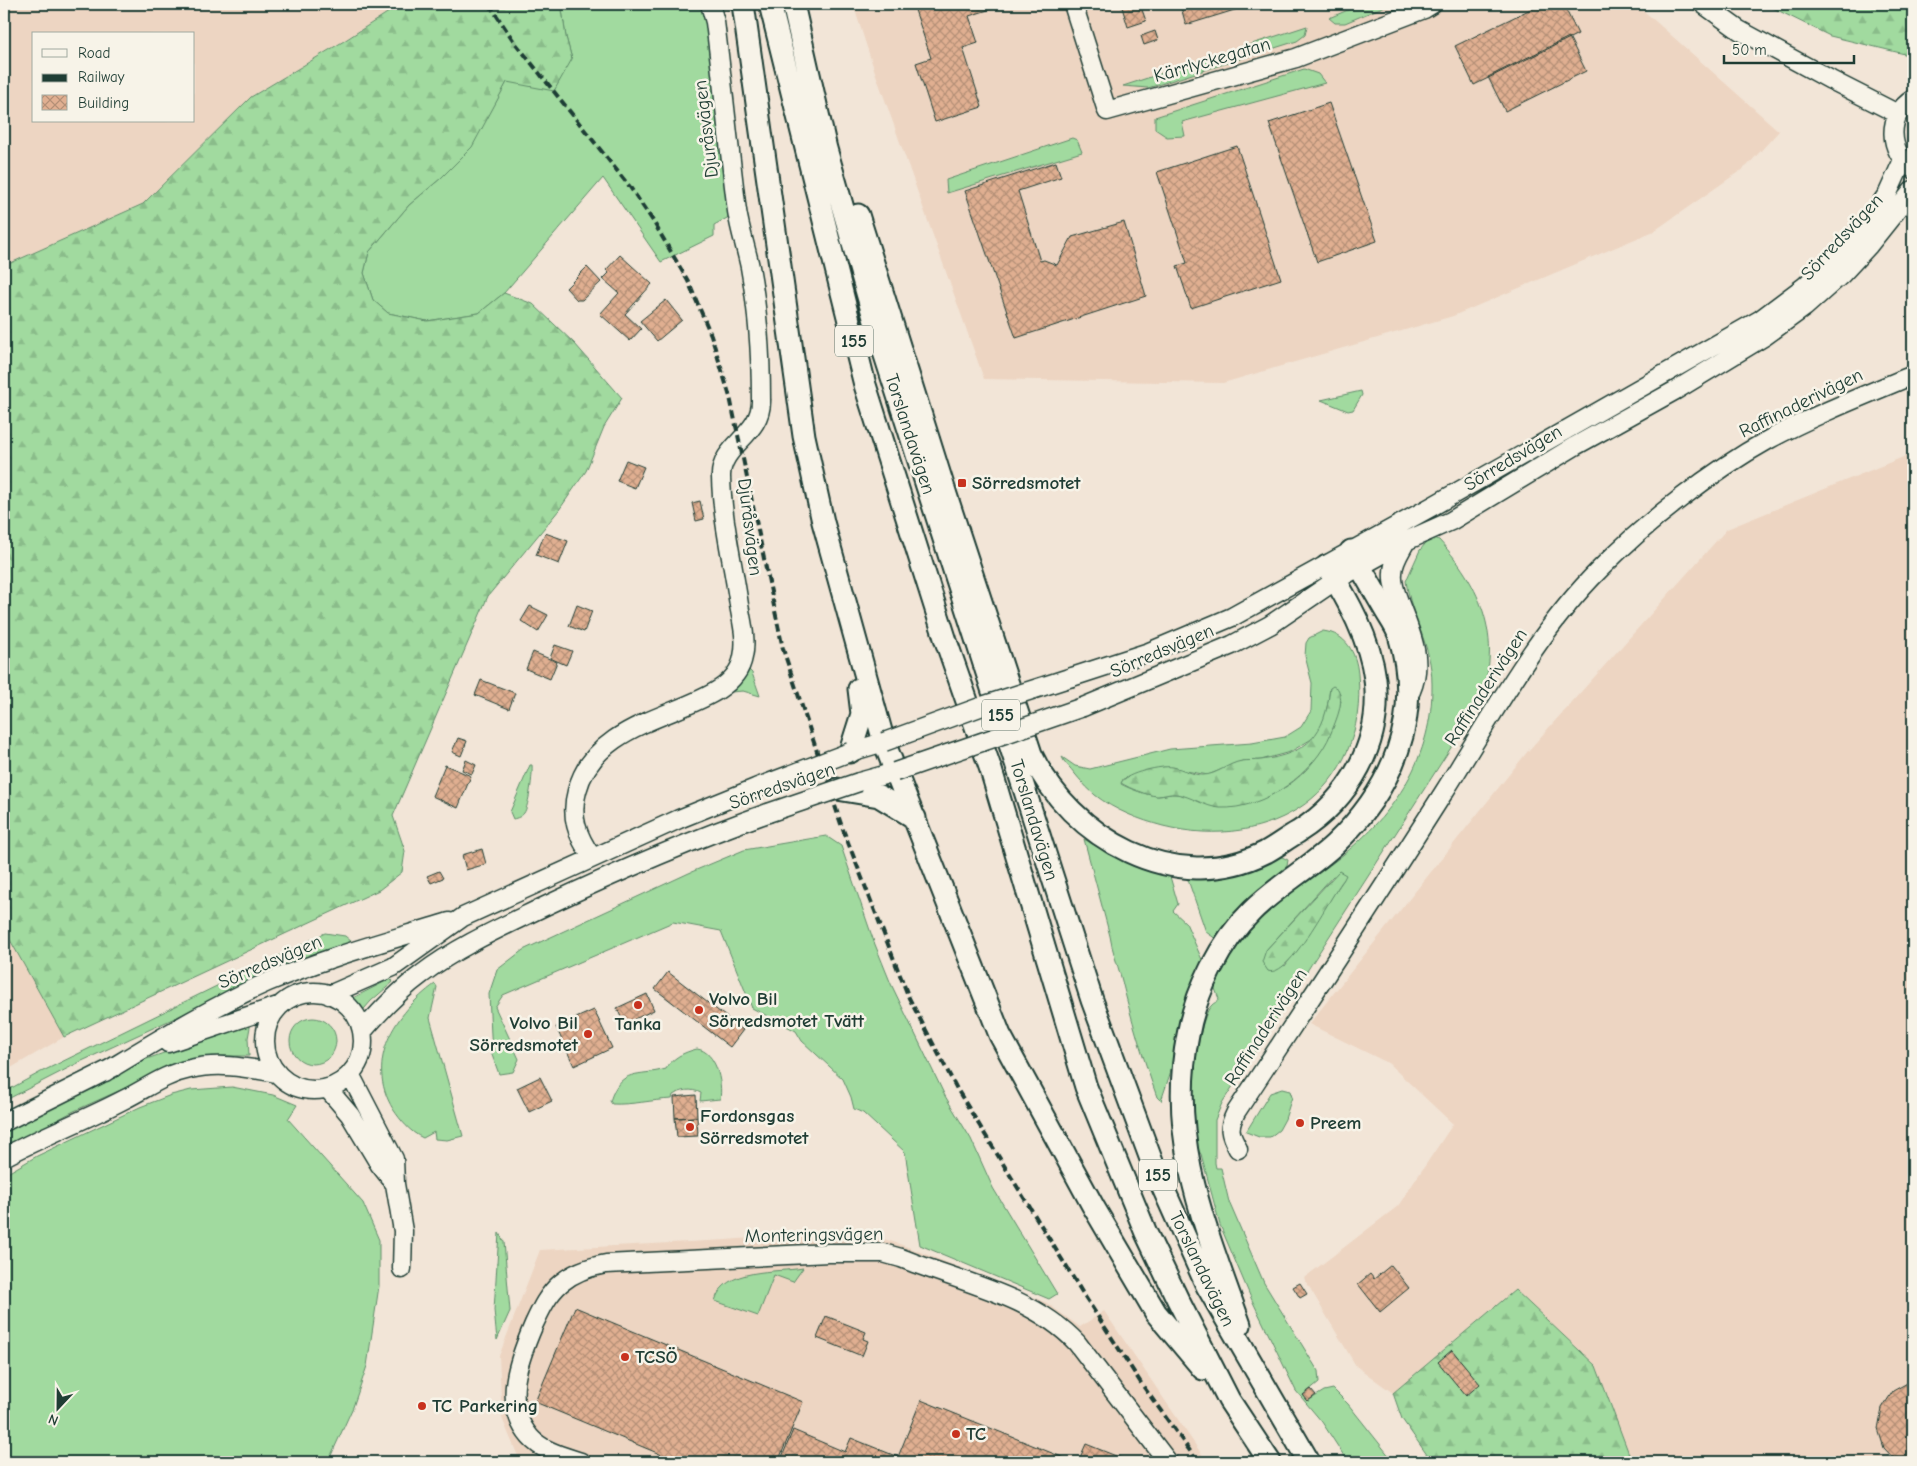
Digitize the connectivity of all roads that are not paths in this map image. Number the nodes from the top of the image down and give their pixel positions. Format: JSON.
{"nodes":[{"id":1,"x":710,"y":4,"type":"edge"},
{"id":2,"x":743,"y":4,"type":"edge"},
{"id":3,"x":770,"y":4,"type":"edge"},
{"id":4,"x":793,"y":4,"type":"edge"},
{"id":5,"x":1072,"y":4,"type":"edge"},
{"id":6,"x":1432,"y":4,"type":"edge"},
{"id":7,"x":1702,"y":4,"type":"edge"},
{"id":8,"x":1913,"y":99,"type":"edge"},
{"id":9,"x":1898,"y":114,"type":"junction"},
{"id":10,"x":826,"y":149,"type":"junction"},
{"id":11,"x":1908,"y":165,"type":"edge"},
{"id":12,"x":1913,"y":190,"type":"edge"},
{"id":13,"x":1913,"y":375,"type":"edge"},
{"id":14,"x":1406,"y":541,"type":"junction"},
{"id":15,"x":1356,"y":559,"type":"junction"},
{"id":16,"x":1331,"y":573,"type":"junction"},
{"id":17,"x":851,"y":627,"type":"junction"},
{"id":18,"x":1408,"y":696,"type":"junction"},
{"id":19,"x":884,"y":742,"type":"junction"},
{"id":20,"x":850,"y":752,"type":"junction"},
{"id":21,"x":895,"y":772,"type":"junction"},
{"id":22,"x":837,"y":789,"type":"junction"},
{"id":23,"x":915,"y":819,"type":"junction"},
{"id":24,"x":592,"y":857,"type":"junction"},
{"id":25,"x":464,"y":917,"type":"junction"},
{"id":26,"x":329,"y":994,"type":"junction"},
{"id":27,"x":281,"y":1005,"type":"junction"},
{"id":28,"x":362,"y":1032,"type":"junction"},
{"id":29,"x":105,"y":1072,"type":"junction"},
{"id":30,"x":277,"y":1073,"type":"junction"},
{"id":31,"x":350,"y":1074,"type":"junction"},
{"id":32,"x":327,"y":1088,"type":"junction"},
{"id":33,"x":4,"y":1122,"type":"edge"},
{"id":34,"x":1238,"y":1149,"type":"dead end"},
{"id":35,"x":4,"y":1157,"type":"edge"},
{"id":36,"x":395,"y":1184,"type":"junction"},
{"id":37,"x":402,"y":1269,"type":"dead end"},
{"id":38,"x":1259,"y":1377,"type":"junction"},
{"id":39,"x":1229,"y":1400,"type":"junction"},
{"id":40,"x":581,"y":1462,"type":"edge"},
{"id":41,"x":1168,"y":1462,"type":"edge"},
{"id":42,"x":1270,"y":1462,"type":"edge"},
{"id":43,"x":1309,"y":1462,"type":"edge"}],
"edges":[{"from":1,"to":24,"type":"street","name":"Djuråsvägen"},
{"from":2,"to":17,"type":"main road"},
{"from":3,"to":39,"type":"main road","name":"Torslandavägen","number":"155"},
{"from":4,"to":10,"type":"main road","name":"Torslandavägen","number":"155"},
{"from":5,"to":6,"type":"street","name":"Kärrlyckegatan"},
{"from":7,"to":9,"type":"street"},
{"from":8,"to":9,"type":"street"},
{"from":9,"to":11,"type":"street"},
{"from":10,"to":16,"type":"main road"},
{"from":10,"to":38,"type":"main road","name":"Torslandavägen","number":"155"},
{"from":11,"to":15,"type":"street","name":"Sörredsvägen"},
{"from":12,"to":14,"type":"street","name":"Sörredsvägen"},
{"from":13,"to":34,"type":"street","name":"Raffinaderivägen"},
{"from":14,"to":15,"type":"street","name":"Sörredsvägen"},
{"from":14,"to":18,"type":"street"},
{"from":15,"to":16,"type":"street","name":"Sörredsvägen"},
{"from":15,"to":18,"type":"main road"},
{"from":16,"to":19,"type":"street","name":"Sörredsvägen","bridge":true},
{"from":16,"to":21,"type":"street","name":"Sörredsvägen","bridge":true},
{"from":17,"to":19,"type":"main road"},
{"from":17,"to":20,"type":"main road"},
{"from":18,"to":38,"type":"main road"},
{"from":19,"to":20,"type":"street","name":"Sörredsvägen"},
{"from":19,"to":21,"type":"main road"},
{"from":20,"to":24,"type":"street","name":"Sörredsvägen","bridge":true},
{"from":21,"to":22,"type":"street","name":"Sörredsvägen","bridge":true},
{"from":21,"to":23,"type":"main road"},
{"from":22,"to":23,"type":"main road"},
{"from":22,"to":28,"type":"street","name":"Sörredsvägen","bridge":true},
{"from":23,"to":39,"type":"main road"},
{"from":24,"to":25,"type":"street","name":"Sörredsvägen"},
{"from":25,"to":26,"type":"street","name":"Sörredsvägen"},
{"from":25,"to":29,"type":"street","name":"Sörredsvägen"},
{"from":26,"to":27,"type":"street","name":"Sörredsvägen"},
{"from":26,"to":28,"type":"street"},
{"from":27,"to":29,"type":"street","name":"Sörredsvägen"},
{"from":27,"to":30,"type":"street"},
{"from":28,"to":31,"type":"street"},
{"from":29,"to":33,"type":"street","name":"Sörredsvägen"},
{"from":30,"to":32,"type":"street"},
{"from":30,"to":35,"type":"street"},
{"from":31,"to":32,"type":"street"},
{"from":31,"to":36,"type":"street"},
{"from":32,"to":36,"type":"street"},
{"from":36,"to":37,"type":"street"},
{"from":38,"to":43,"type":"main road","name":"Torslandavägen","number":"155"},
{"from":39,"to":42,"type":"main road","name":"Torslandavägen","number":"155"},
{"from":40,"to":41,"type":"street","name":"Monteringsvägen"}]}
